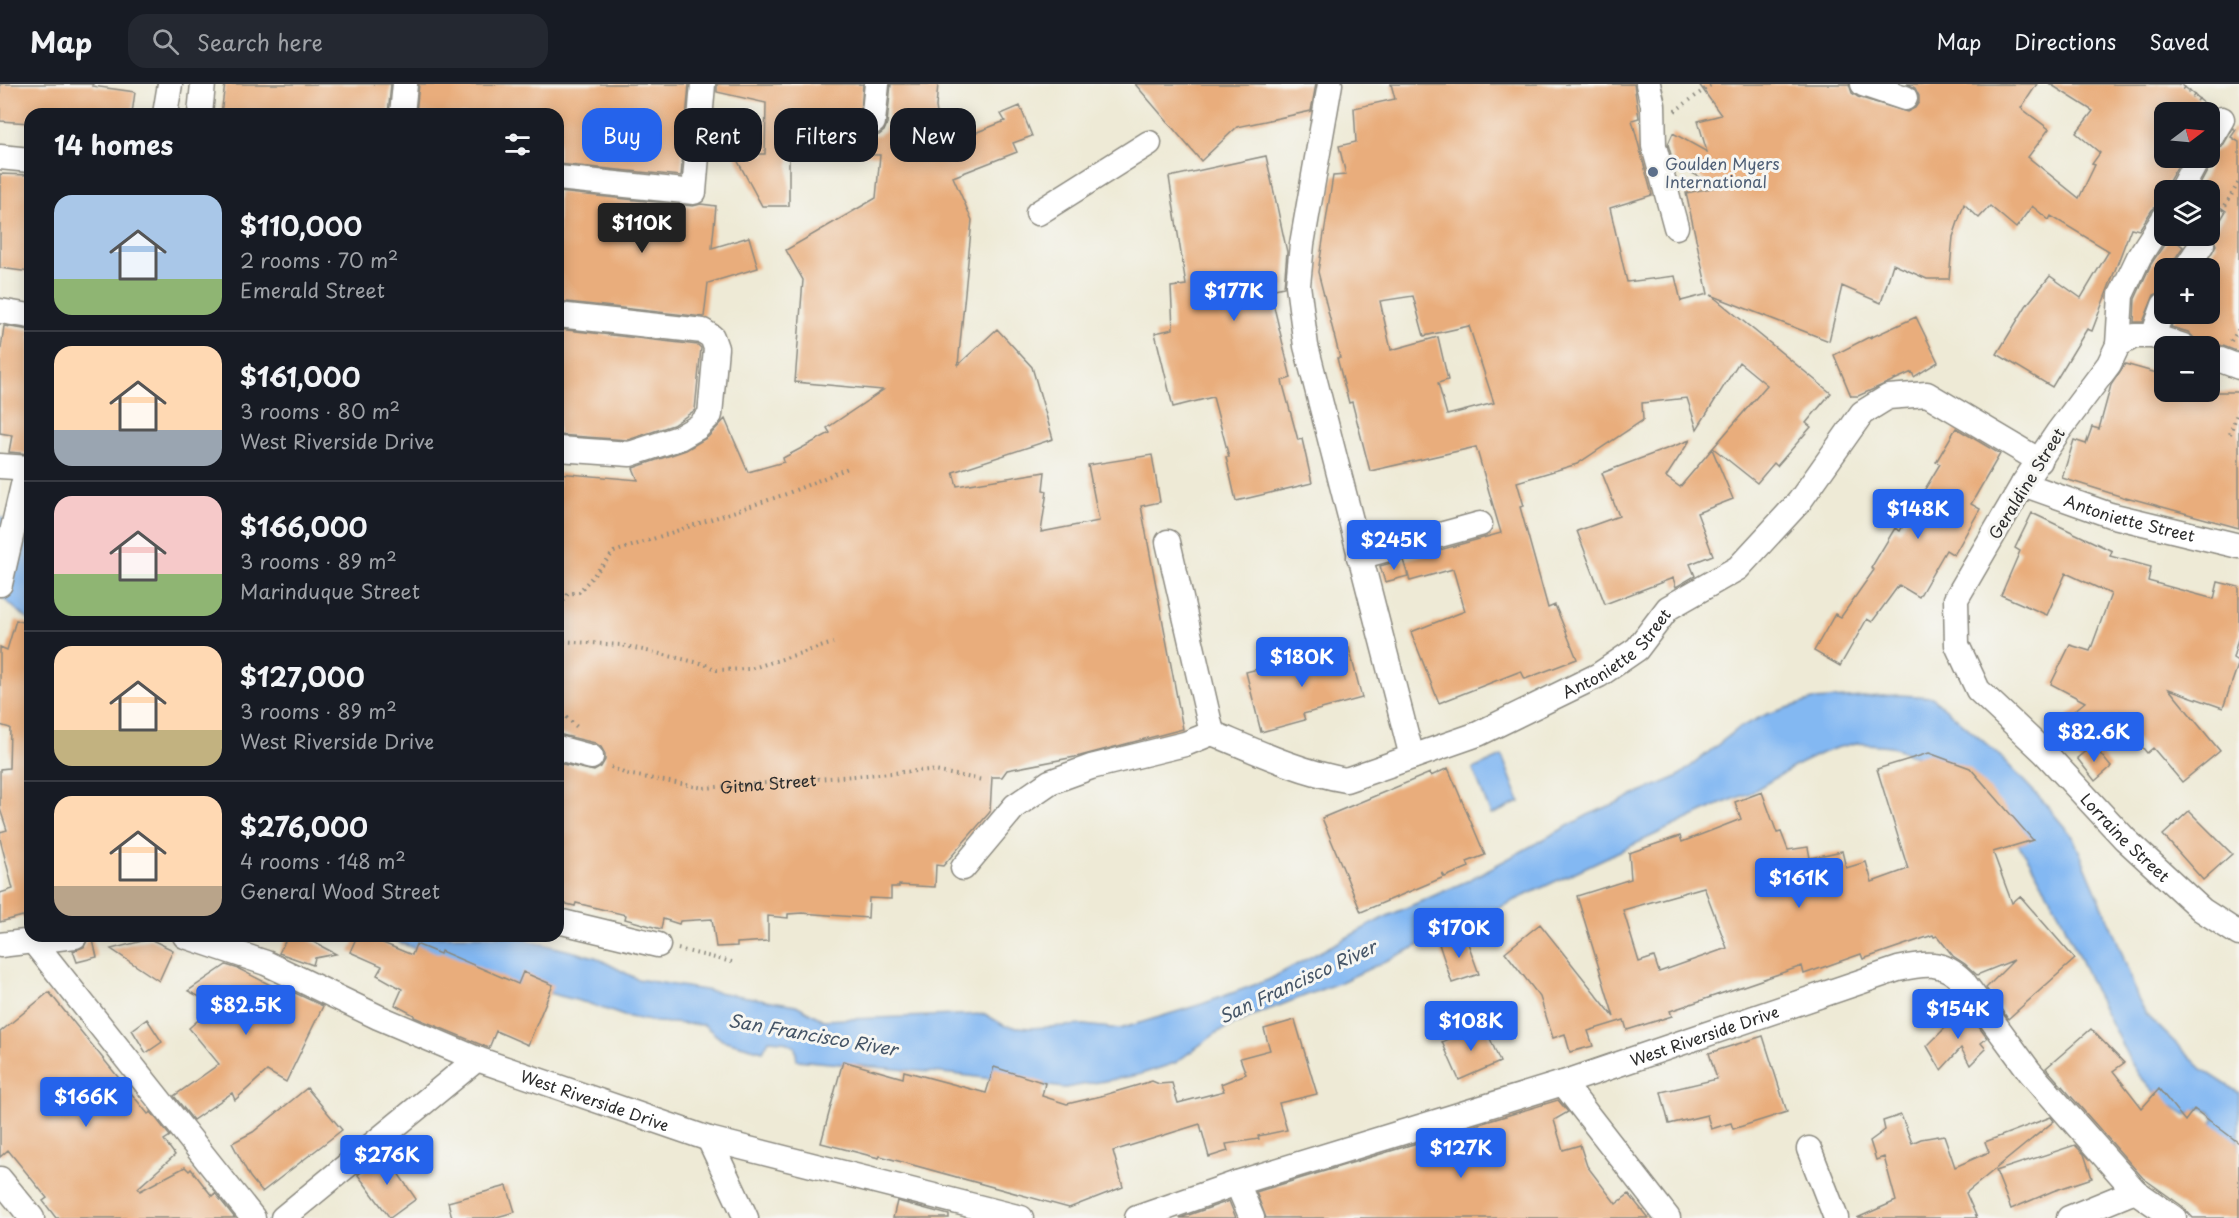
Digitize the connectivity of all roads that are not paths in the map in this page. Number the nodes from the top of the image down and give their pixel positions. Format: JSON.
{"nodes":[{"id":1,"x":170,"y":84,"type":"edge"},
{"id":2,"x":203,"y":84,"type":"edge"},
{"id":3,"x":405,"y":84,"type":"edge"},
{"id":4,"x":703,"y":84,"type":"edge"},
{"id":5,"x":877,"y":84,"type":"edge"},
{"id":6,"x":1330,"y":84,"type":"edge"},
{"id":7,"x":1648,"y":84,"type":"edge"},
{"id":8,"x":1863,"y":84,"type":"edge"},
{"id":9,"x":1905,"y":98,"type":"dead end"},
{"id":10,"x":166,"y":108,"type":"edge"},
{"id":11,"x":201,"y":108,"type":"edge"},
{"id":12,"x":403,"y":108,"type":"edge"},
{"id":13,"x":874,"y":108,"type":"edge"},
{"id":14,"x":1149,"y":143,"type":"dead end"},
{"id":15,"x":0,"y":157,"type":"edge"},
{"id":16,"x":24,"y":159,"type":"edge"},
{"id":17,"x":564,"y":179,"type":"edge"},
{"id":18,"x":1038,"y":213,"type":"dead end"},
{"id":19,"x":1676,"y":227,"type":"dead end"},
{"id":20,"x":2154,"y":233,"type":"edge"},
{"id":21,"x":0,"y":310,"type":"edge"},
{"id":22,"x":24,"y":314,"type":"edge"},
{"id":23,"x":564,"y":316,"type":"edge"},
{"id":24,"x":2157,"y":324,"type":"edge"},
{"id":25,"x":2153,"y":336,"type":"joint"},
{"id":26,"x":2113,"y":355,"type":"junction"},
{"id":27,"x":2220,"y":360,"type":"edge"},
{"id":28,"x":2239,"y":367,"type":"edge"},
{"id":29,"x":564,"y":449,"type":"edge"},
{"id":30,"x":2040,"y":461,"type":"junction"},
{"id":31,"x":0,"y":466,"type":"edge"},
{"id":32,"x":24,"y":468,"type":"edge"},
{"id":33,"x":2023,"y":484,"type":"junction"},
{"id":34,"x":24,"y":488,"type":"edge"},
{"id":35,"x":1480,"y":524,"type":"dead end"},
{"id":36,"x":1168,"y":542,"type":"dead end"},
{"id":37,"x":2239,"y":546,"type":"edge"},
{"id":38,"x":1359,"y":557,"type":"junction"},
{"id":39,"x":0,"y":584,"type":"edge"},
{"id":40,"x":1957,"y":645,"type":"joint"},
{"id":41,"x":1212,"y":733,"type":"junction"},
{"id":42,"x":564,"y":750,"type":"edge"},
{"id":43,"x":591,"y":757,"type":"road end"},
{"id":44,"x":1412,"y":757,"type":"junction"},
{"id":45,"x":963,"y":868,"type":"dead end"},
{"id":46,"x":564,"y":922,"type":"edge"},
{"id":47,"x":2239,"y":933,"type":"edge"},
{"id":48,"x":25,"y":942,"type":"edge"},
{"id":49,"x":34,"y":942,"type":"edge"},
{"id":50,"x":203,"y":942,"type":"edge"},
{"id":51,"x":0,"y":945,"type":"edge"},
{"id":52,"x":658,"y":945,"type":"road end"},
{"id":53,"x":477,"y":1059,"type":"junction"},
{"id":54,"x":1563,"y":1083,"type":"junction"},
{"id":55,"x":709,"y":1139,"type":"junction"},
{"id":56,"x":1809,"y":1149,"type":"dead end"},
{"id":57,"x":0,"y":1179,"type":"edge"},
{"id":58,"x":1237,"y":1183,"type":"junction"},
{"id":59,"x":2135,"y":1191,"type":"junction"},
{"id":60,"x":32,"y":1218,"type":"edge"},
{"id":61,"x":253,"y":1218,"type":"edge"},
{"id":62,"x":283,"y":1218,"type":"edge"},
{"id":63,"x":746,"y":1218,"type":"edge"},
{"id":64,"x":1021,"y":1218,"type":"edge"},
{"id":65,"x":1137,"y":1218,"type":"edge"},
{"id":66,"x":1252,"y":1218,"type":"edge"},
{"id":67,"x":1668,"y":1218,"type":"edge"},
{"id":68,"x":1836,"y":1218,"type":"edge"},
{"id":69,"x":2069,"y":1218,"type":"edge"},
{"id":70,"x":2174,"y":1218,"type":"edge"}],
"edges":[{"from":1,"to":10,"type":"street"},
{"from":2,"to":11,"type":"street"},
{"from":3,"to":12,"type":"street"},
{"from":4,"to":17,"type":"street"},
{"from":5,"to":13,"type":"street"},
{"from":6,"to":38,"type":"street"},
{"from":7,"to":19,"type":"street"},
{"from":8,"to":9,"type":"street"},
{"from":14,"to":18,"type":"street"},
{"from":15,"to":16,"type":"street"},
{"from":20,"to":26,"type":"street"},
{"from":21,"to":22,"type":"street"},
{"from":23,"to":29,"type":"street"},
{"from":24,"to":25,"type":"street"},
{"from":25,"to":26,"type":"street"},
{"from":26,"to":30,"type":"street","name":"Geraldine Street"},
{"from":27,"to":28,"type":"street"},
{"from":30,"to":33,"type":"street","name":"Geraldine Street"},
{"from":30,"to":44,"type":"street","name":"Antoniette Street"},
{"from":31,"to":32,"type":"street"},
{"from":33,"to":37,"type":"street","name":"Antoniette Street"},
{"from":33,"to":40,"type":"street","name":"Geraldine Street"},
{"from":34,"to":39,"type":"street"},
{"from":35,"to":38,"type":"street"},
{"from":36,"to":41,"type":"street"},
{"from":38,"to":44,"type":"street"},
{"from":40,"to":47,"type":"street","name":"Lorraine Street"},
{"from":41,"to":44,"type":"street","name":"Antoniette Street"},
{"from":41,"to":45,"type":"street"},
{"from":42,"to":43,"type":"street"},
{"from":46,"to":52,"type":"street"},
{"from":48,"to":51,"type":"street"},
{"from":49,"to":61,"type":"street"},
{"from":50,"to":53,"type":"street","name":"West Riverside Drive"},
{"from":53,"to":55,"type":"street","name":"West Riverside Drive"},
{"from":53,"to":62,"type":"street"},
{"from":54,"to":58,"type":"street","name":"West Riverside Drive"},
{"from":54,"to":59,"type":"street","name":"West Riverside Drive"},
{"from":54,"to":67,"type":"street"},
{"from":55,"to":63,"type":"street"},
{"from":55,"to":64,"type":"street","name":"West Riverside Drive"},
{"from":56,"to":68,"type":"street"},
{"from":57,"to":60,"type":"street"},
{"from":58,"to":65,"type":"street","name":"West Riverside Drive"},
{"from":58,"to":66,"type":"street"},
{"from":59,"to":69,"type":"street"},
{"from":59,"to":70,"type":"street","name":"West Riverside Drive"}]}
